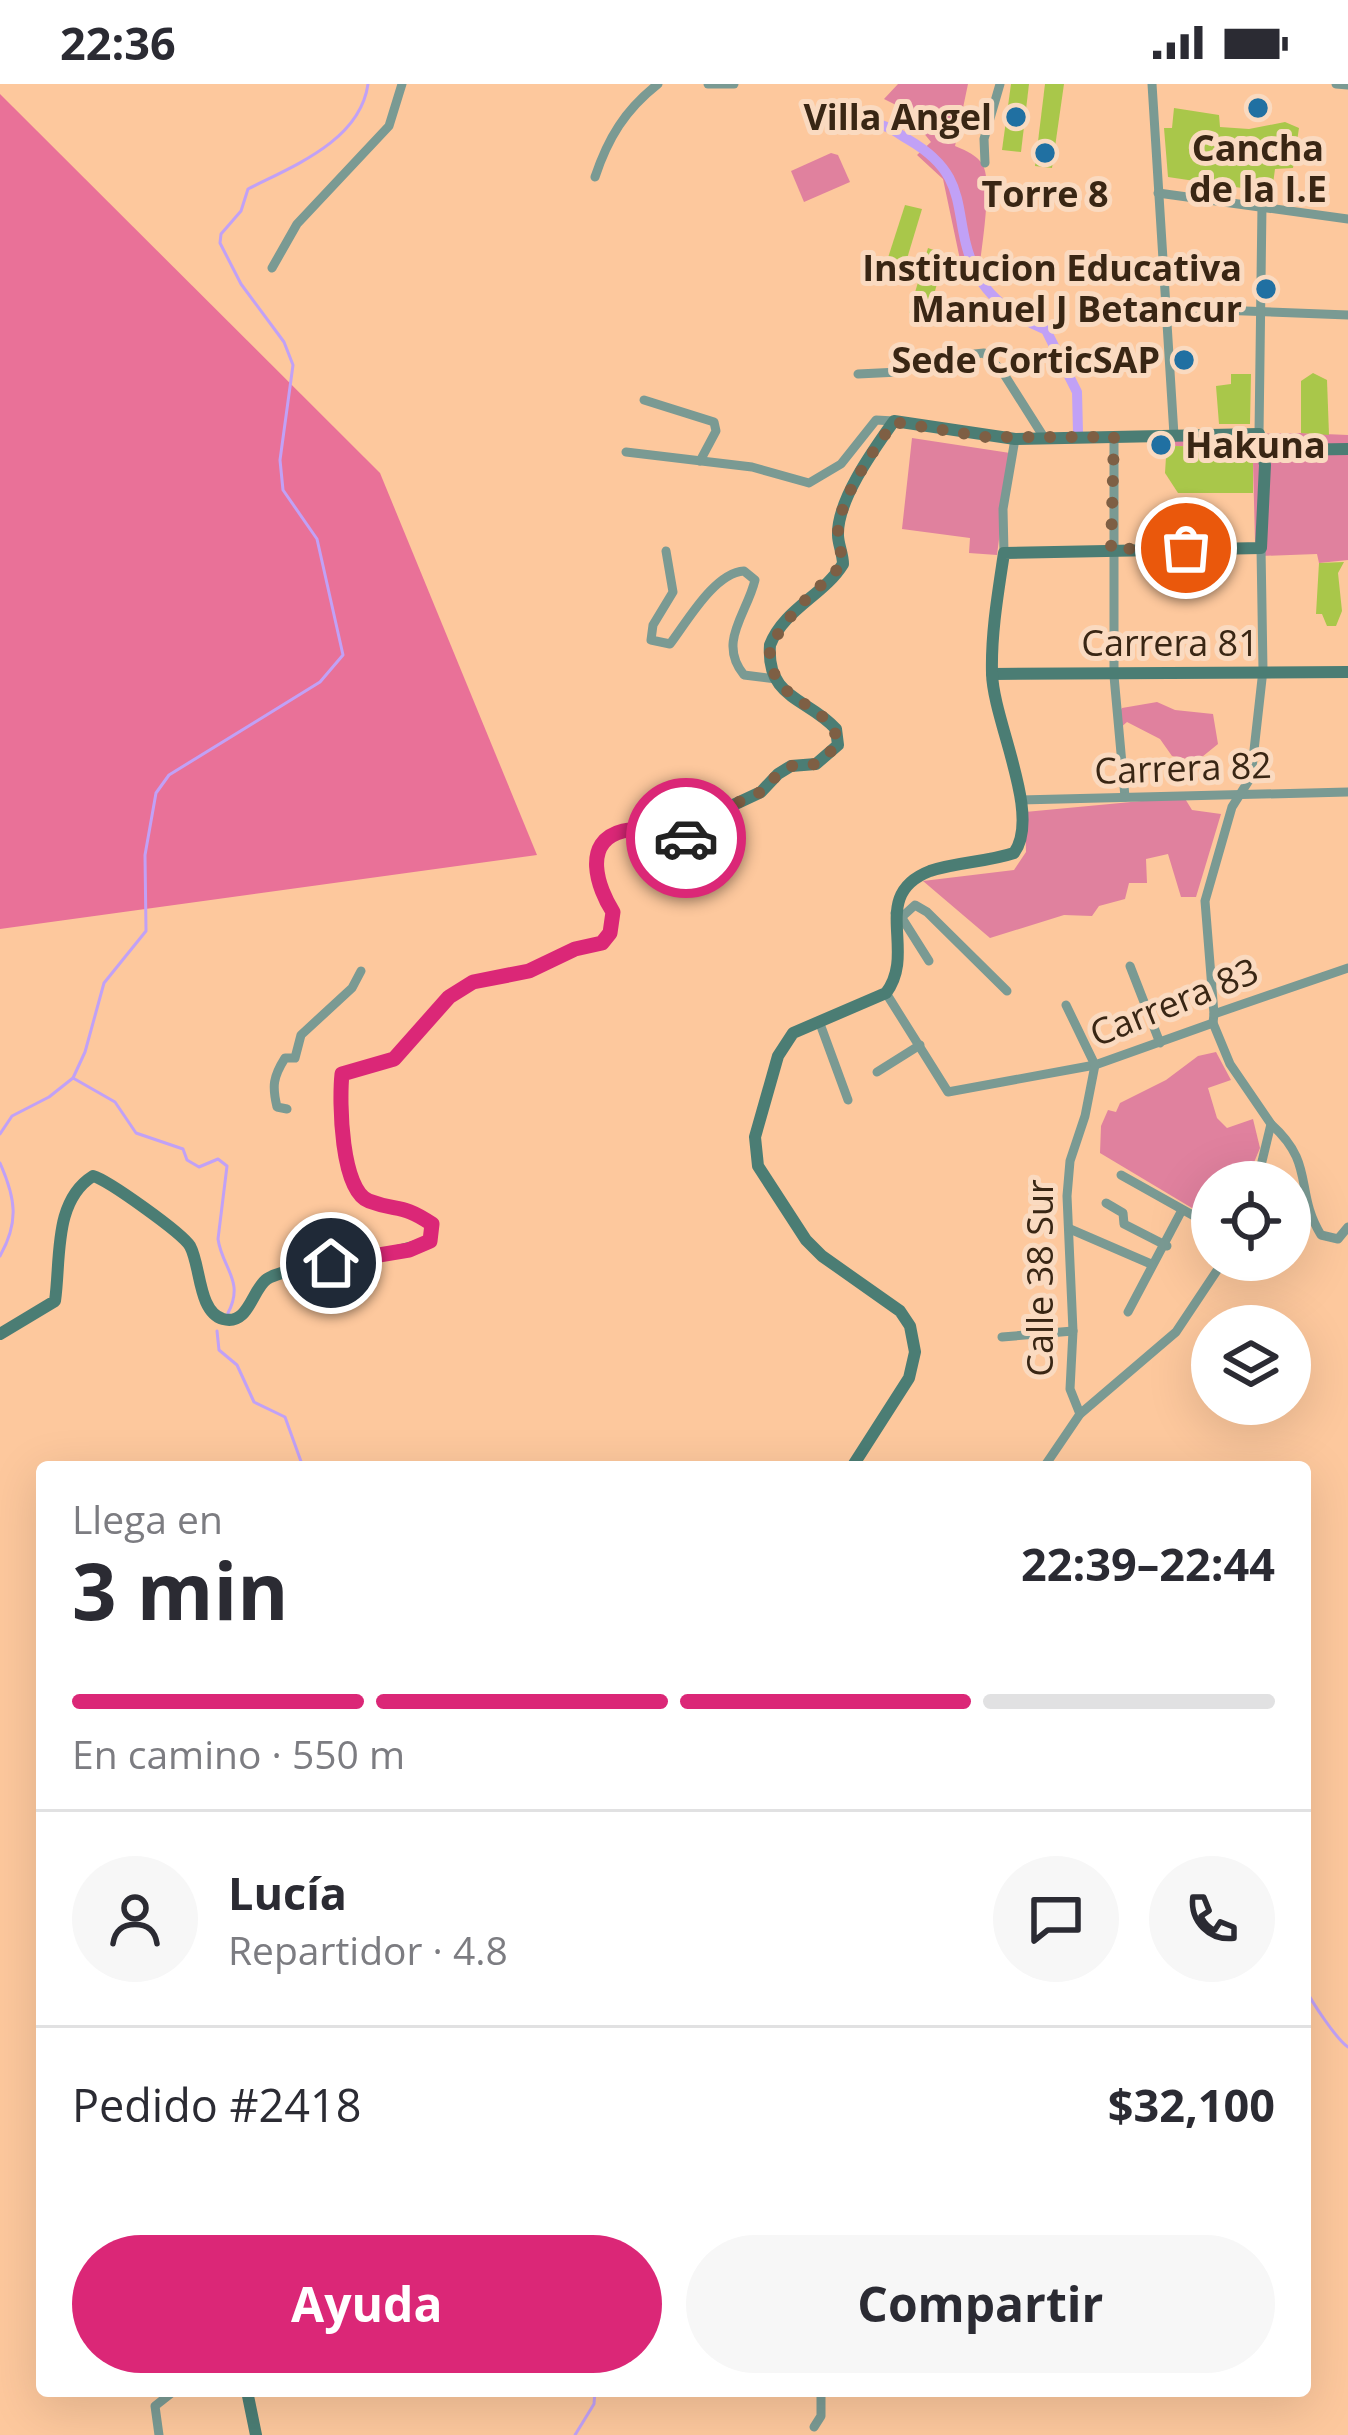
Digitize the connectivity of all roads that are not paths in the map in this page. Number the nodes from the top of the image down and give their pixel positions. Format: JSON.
{"nodes":[{"id":1,"x":402,"y":84,"type":"edge"},
{"id":2,"x":658,"y":84,"type":"edge"},
{"id":3,"x":708,"y":84,"type":"edge"},
{"id":4,"x":734,"y":84,"type":"edge"},
{"id":5,"x":1000,"y":84,"type":"edge"},
{"id":6,"x":1152,"y":84,"type":"edge"},
{"id":7,"x":1336,"y":84,"type":"edge"},
{"id":8,"x":1348,"y":86,"type":"edge"},
{"id":9,"x":985,"y":163,"type":"dead end"},
{"id":10,"x":595,"y":177,"type":"dead end"},
{"id":11,"x":1159,"y":193,"type":"junction"},
{"id":12,"x":1262,"y":205,"type":"junction"},
{"id":13,"x":1348,"y":219,"type":"edge"},
{"id":14,"x":272,"y":268,"type":"dead end"},
{"id":15,"x":1166,"y":308,"type":"junction"},
{"id":16,"x":1262,"y":309,"type":"junction"},
{"id":17,"x":1348,"y":315,"type":"edge"},
{"id":18,"x":858,"y":374,"type":"dead end"},
{"id":19,"x":644,"y":400,"type":"dead end"},
{"id":20,"x":894,"y":422,"type":"junction"},
{"id":21,"x":1174,"y":435,"type":"junction"},
{"id":22,"x":1114,"y":437,"type":"junction"},
{"id":23,"x":1260,"y":438,"type":"junction"},
{"id":24,"x":1015,"y":439,"type":"junction"},
{"id":25,"x":1045,"y":439,"type":"junction"},
{"id":26,"x":1348,"y":449,"type":"edge"},
{"id":27,"x":1282,"y":450,"type":"junction"},
{"id":28,"x":626,"y":452,"type":"dead end"},
{"id":29,"x":700,"y":461,"type":"junction"},
{"id":30,"x":1264,"y":465,"type":"junction"},
{"id":31,"x":1261,"y":548,"type":"junction"},
{"id":32,"x":1111,"y":549,"type":"junction"},
{"id":33,"x":666,"y":551,"type":"dead end"},
{"id":34,"x":1004,"y":553,"type":"junction"},
{"id":35,"x":1348,"y":672,"type":"edge"},
{"id":36,"x":992,"y":674,"type":"junction"},
{"id":37,"x":1114,"y":674,"type":"junction"},
{"id":38,"x":1263,"y":674,"type":"junction"},
{"id":39,"x":776,"y":680,"type":"junction"},
{"id":40,"x":1239,"y":792,"type":"junction"},
{"id":41,"x":1348,"y":792,"type":"edge"},
{"id":42,"x":1125,"y":797,"type":"junction"},
{"id":43,"x":1020,"y":800,"type":"junction"},
{"id":44,"x":694,"y":834,"type":"junction"},
{"id":45,"x":695,"y":862,"type":"dead end"},
{"id":46,"x":897,"y":914,"type":"junction"},
{"id":47,"x":929,"y":961,"type":"dead end"},
{"id":48,"x":1130,"y":965,"type":"dead end"},
{"id":49,"x":1348,"y":968,"type":"edge"},
{"id":50,"x":361,"y":971,"type":"dead end"},
{"id":51,"x":1007,"y":991,"type":"dead end"},
{"id":52,"x":886,"y":993,"type":"junction"},
{"id":53,"x":1066,"y":1005,"type":"dead end"},
{"id":54,"x":1214,"y":1019,"type":"junction"},
{"id":55,"x":818,"y":1021,"type":"junction"},
{"id":56,"x":1160,"y":1042,"type":"junction"},
{"id":57,"x":920,"y":1045,"type":"junction"},
{"id":58,"x":1094,"y":1065,"type":"junction"},
{"id":59,"x":877,"y":1072,"type":"dead end"},
{"id":60,"x":848,"y":1100,"type":"dead end"},
{"id":61,"x":287,"y":1109,"type":"dead end"},
{"id":62,"x":1271,"y":1124,"type":"junction"},
{"id":63,"x":1262,"y":1161,"type":"edge"},
{"id":64,"x":1121,"y":1175,"type":"dead end"},
{"id":65,"x":1106,"y":1203,"type":"dead end"},
{"id":66,"x":1182,"y":1210,"type":"junction"},
{"id":67,"x":1191,"y":1215,"type":"edge"},
{"id":68,"x":1348,"y":1227,"type":"edge"},
{"id":69,"x":1070,"y":1229,"type":"junction"},
{"id":70,"x":1167,"y":1246,"type":"junction"},
{"id":71,"x":1151,"y":1264,"type":"junction"},
{"id":72,"x":1210,"y":1281,"type":"edge"},
{"id":73,"x":1128,"y":1312,"type":"dead end"},
{"id":74,"x":1073,"y":1331,"type":"junction"},
{"id":75,"x":0,"y":1334,"type":"edge"},
{"id":76,"x":1002,"y":1336,"type":"dead end"},
{"id":77,"x":1080,"y":1414,"type":"junction"},
{"id":78,"x":856,"y":1461,"type":"edge"},
{"id":79,"x":1048,"y":1461,"type":"edge"},
{"id":80,"x":167,"y":2397,"type":"edge"},
{"id":81,"x":248,"y":2397,"type":"edge"},
{"id":82,"x":821,"y":2397,"type":"edge"},
{"id":83,"x":814,"y":2428,"type":"dead end"},
{"id":84,"x":159,"y":2435,"type":"edge"},
{"id":85,"x":256,"y":2435,"type":"edge"}],
"edges":[{"from":1,"to":14,"type":"street"},
{"from":2,"to":10,"type":"street"},
{"from":3,"to":4,"type":"street"},
{"from":5,"to":9,"type":"street"},
{"from":6,"to":11,"type":"street"},
{"from":7,"to":8,"type":"street"},
{"from":11,"to":12,"type":"street"},
{"from":11,"to":15,"type":"street"},
{"from":12,"to":13,"type":"street"},
{"from":12,"to":16,"type":"street"},
{"from":15,"to":16,"type":"street"},
{"from":15,"to":21,"type":"street"},
{"from":16,"to":17,"type":"street"},
{"from":16,"to":23,"type":"street"},
{"from":18,"to":25,"type":"street"},
{"from":19,"to":29,"type":"street"},
{"from":20,"to":24,"type":"street"},
{"from":20,"to":29,"type":"street"},
{"from":20,"to":39,"type":"street"},
{"from":21,"to":22,"type":"street"},
{"from":21,"to":23,"type":"street"},
{"from":22,"to":25,"type":"street"},
{"from":22,"to":32,"type":"street"},
{"from":23,"to":27,"type":"street"},
{"from":23,"to":30,"type":"street"},
{"from":24,"to":25,"type":"street"},
{"from":24,"to":34,"type":"street"},
{"from":26,"to":27,"type":"street"},
{"from":27,"to":30,"type":"street"},
{"from":28,"to":29,"type":"street"},
{"from":30,"to":31,"type":"street"},
{"from":31,"to":32,"type":"street"},
{"from":31,"to":38,"type":"street"},
{"from":32,"to":34,"type":"street"},
{"from":32,"to":37,"type":"street"},
{"from":33,"to":39,"type":"street"},
{"from":34,"to":36,"type":"street"},
{"from":35,"to":38,"type":"street","name":"Carrera 81"},
{"from":36,"to":37,"type":"street","name":"Carrera 81"},
{"from":36,"to":43,"type":"street"},
{"from":37,"to":38,"type":"street","name":"Carrera 81"},
{"from":37,"to":42,"type":"street"},
{"from":38,"to":40,"type":"street"},
{"from":39,"to":44,"type":"street"},
{"from":40,"to":41,"type":"street","name":"Carrera 82"},
{"from":40,"to":42,"type":"street","name":"Carrera 82"},
{"from":40,"to":54,"type":"street"},
{"from":42,"to":43,"type":"street","name":"Carrera 82"},
{"from":43,"to":46,"type":"street"},
{"from":44,"to":45,"type":"street"},
{"from":44,"to":75,"type":"street"},
{"from":46,"to":47,"type":"street"},
{"from":46,"to":51,"type":"street"},
{"from":46,"to":52,"type":"street"},
{"from":48,"to":56,"type":"street"},
{"from":49,"to":54,"type":"street","name":"Carrera 83"},
{"from":50,"to":61,"type":"street"},
{"from":52,"to":55,"type":"street"},
{"from":52,"to":57,"type":"street"},
{"from":53,"to":58,"type":"street"},
{"from":54,"to":56,"type":"street","name":"Carrera 83"},
{"from":54,"to":62,"type":"street"},
{"from":55,"to":60,"type":"street"},
{"from":55,"to":78,"type":"street"},
{"from":56,"to":58,"type":"street","name":"Carrera 83"},
{"from":57,"to":58,"type":"street","name":"Carrera 83"},
{"from":57,"to":59,"type":"street"},
{"from":58,"to":69,"type":"street","name":"Calle 38 Sur"},
{"from":62,"to":63,"type":"street"},
{"from":62,"to":68,"type":"street"},
{"from":64,"to":66,"type":"street"},
{"from":65,"to":70,"type":"street"},
{"from":66,"to":67,"type":"street"},
{"from":66,"to":70,"type":"street"},
{"from":69,"to":71,"type":"street"},
{"from":69,"to":74,"type":"street","name":"Calle 38 Sur"},
{"from":70,"to":71,"type":"street"},
{"from":71,"to":73,"type":"street"},
{"from":72,"to":77,"type":"street"},
{"from":74,"to":76,"type":"street"},
{"from":74,"to":77,"type":"street","name":"Calle 38 Sur"},
{"from":77,"to":79,"type":"street"},
{"from":80,"to":84,"type":"street"},
{"from":81,"to":85,"type":"street"},
{"from":82,"to":83,"type":"street"}]}
